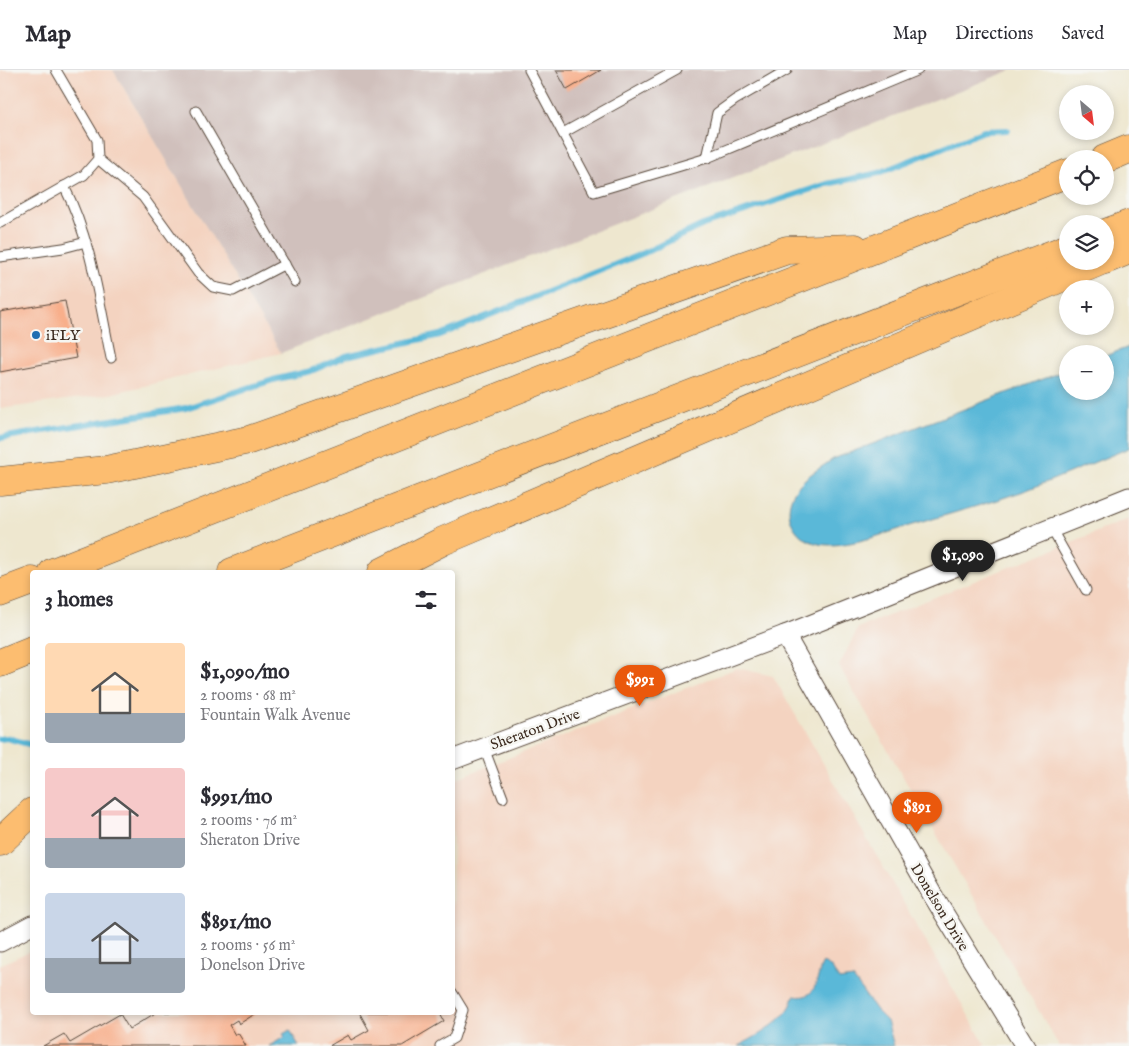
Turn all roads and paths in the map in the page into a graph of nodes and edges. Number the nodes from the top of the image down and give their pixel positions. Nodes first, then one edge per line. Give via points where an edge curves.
1 (56, 70) edge
2 (529, 70) edge
3 (677, 70) edge
4 (787, 70) edge
5 (918, 70) edge
6 (196, 111) dead end
7 (563, 133) junction
8 (1129, 149) edge
9 (1114, 155) edge
10 (707, 158) junction
11 (98, 159) junction
12 (1059, 176) edge
13 (64, 186) junction
14 (0, 223) edge
15 (1129, 224) edge
16 (1114, 230) edge
17 (86, 242) junction
18 (877, 247) junction
19 (1129, 250) edge
20 (1059, 251) edge
21 (1114, 256) edge
22 (0, 257) edge
23 (285, 264) junction
24 (1080, 270) edge
25 (295, 282) dead end
26 (111, 358) dead end
27 (0, 481) edge
28 (1129, 497) edge
29 (1051, 528) junction
30 (58, 570) edge
31 (237, 570) edge
32 (386, 570) edge
33 (30, 581) edge
34 (1086, 590) dead end
35 (0, 593) edge
36 (785, 635) junction
37 (30, 651) edge
38 (0, 663) edge
39 (484, 748) junction
40 (455, 759) edge
41 (503, 798) dead end
42 (30, 814) edge
43 (0, 842) edge
44 (30, 926) edge
45 (0, 942) edge
46 (455, 997) edge
47 (440, 1046) edge
48 (1025, 1046) edge

1 - 11 lane via 97,140
2 - 7 lane
3 - 7 lane
4 - 10 lane via 735,100 718,114
5 - 10 lane
6 - 23 lane
7 - 10 lane via 594,192
8 - 9 highway
11 - 13 lane via 84,175
11 - 23 lane via 143,197 198,273 213,288 233,291
12 - 18 highway
13 - 14 lane
13 - 17 lane
15 - 16 highway
17 - 22 lane
17 - 26 lane
18 - 27 highway via 787,250 249,440 106,470
18 - 30 highway
19 - 21 highway
20 - 31 highway
23 - 25 lane
24 - 32 highway via 443,541
28 - 29 street, Sheraton Drive
29 - 34 lane
29 - 36 street, Sheraton Drive
33 - 35 highway
36 - 39 street, Sheraton Drive
36 - 48 street, Donelson Drive via 932,894
37 - 38 highway
39 - 40 street, Sheraton Drive
39 - 41 lane
42 - 43 highway
44 - 45 street
46 - 47 lane via 463,1010 454,1038

